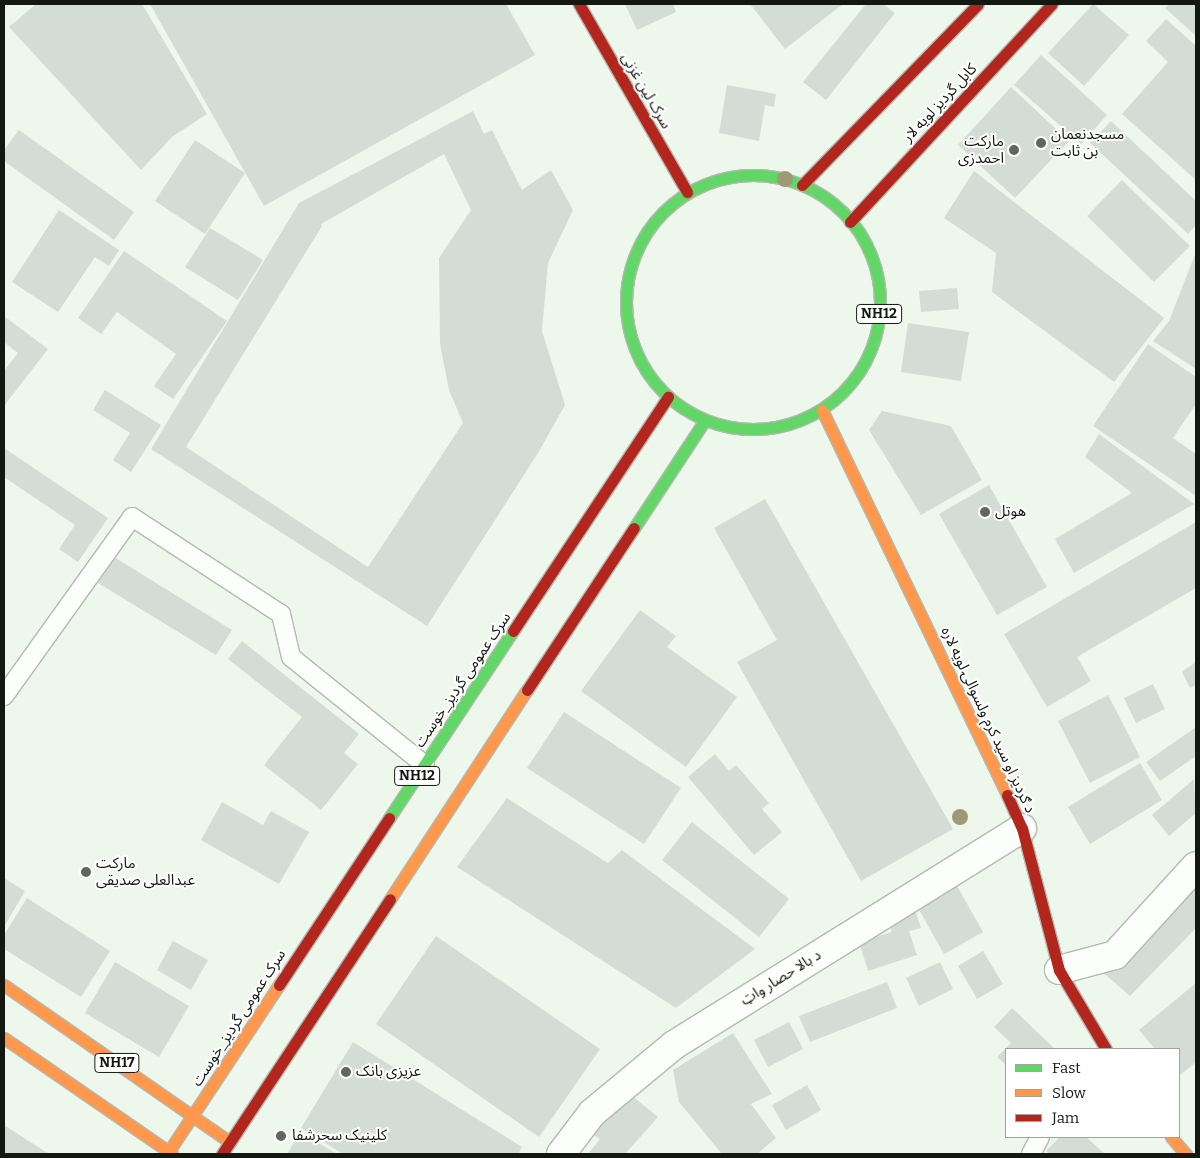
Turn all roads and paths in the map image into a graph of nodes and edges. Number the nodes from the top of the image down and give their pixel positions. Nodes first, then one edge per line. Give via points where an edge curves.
1 (579, 4) edge
2 (978, 4) edge
3 (1052, 4) edge
4 (802, 185) junction
5 (687, 192) junction
6 (850, 222) junction
7 (668, 397) junction
8 (822, 410) junction
9 (705, 420) junction
10 (4, 696) edge
11 (424, 765) junction
12 (1022, 828) junction
13 (1196, 866) edge
14 (1059, 970) junction
15 (4, 985) edge
16 (4, 1038) edge
17 (1105, 1048) edge
18 (192, 1116) junction
19 (1039, 1138) edge
20 (1172, 1138) edge
21 (230, 1142) junction
22 (169, 1153) edge
23 (222, 1154) edge
24 (561, 1154) edge
25 (1031, 1154) edge
26 (1186, 1154) edge

1 - 5 main road, سرک لین غزنی
2 - 4 main road
3 - 6 main road, کابل گردیز لویه لار
4 - 5 main road, NH12 via 763,175 734,177
4 - 6 main road, NH12 via 836,206
5 - 7 main road, NH12 via 656,218 635,251 625,290 628,329 642,366
6 - 8 main road, NH12 via 861,236 877,272 880,311 871,350 851,383
7 - 9 main road, NH12
7 - 11 main road, سرک عمومی گردیز_خوست / NH12
8 - 9 main road, NH12 via 785,426 745,429
8 - 12 main road, د ګردیز او سید کرم ولسوالۍ لویه لاره via 967,706
9 - 21 main road, NH12
10 - 11 lane via 132,517 280,614 291,657
11 - 18 main road, سرک عمومی گردیز_خوست / NH12
12 - 14 main road, د ګردیز او سید کرم ولسوالۍ لویه لاره
12 - 24 street, د بالا حصار واټ via 674,1045 592,1113
13 - 14 street via 1115,955
14 - 17 main road, د ګردیز او سید کرم ولسوالۍ لویه لاره
15 - 18 main road, NH17
16 - 22 main road, NH17
18 - 21 main road, NH17
18 - 22 main road, سرک عمومی گردیز_خوست / NH12
19 - 25 lane
20 - 26 main road
21 - 23 main road, NH12

